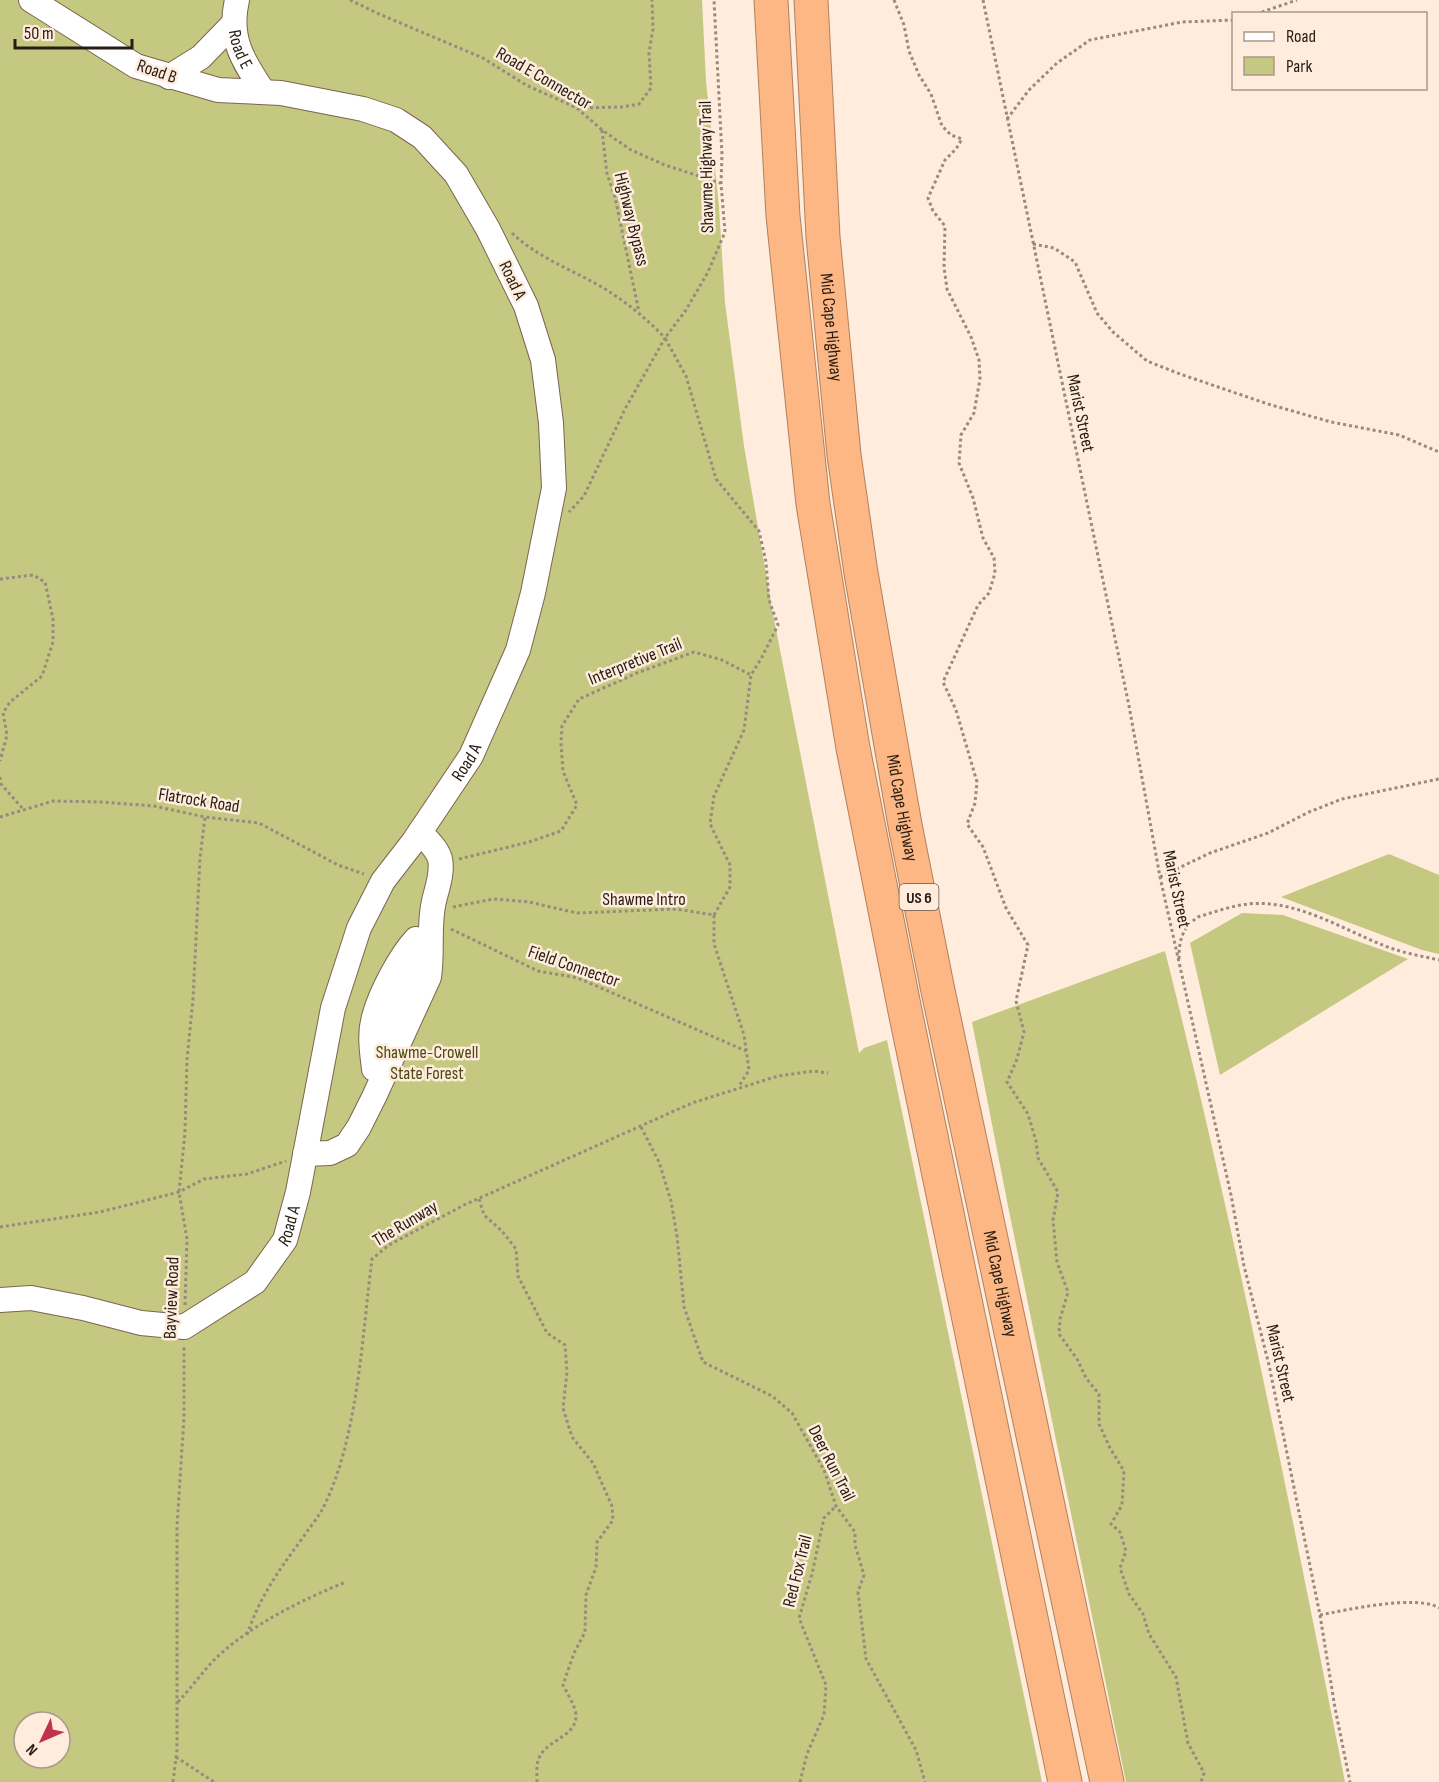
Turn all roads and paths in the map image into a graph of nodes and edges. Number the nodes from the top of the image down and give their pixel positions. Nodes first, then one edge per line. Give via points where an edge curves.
1 (31, 0) edge
2 (237, 0) edge
3 (350, 0) edge
4 (652, 0) edge
5 (714, 0) edge
6 (771, 0) edge
7 (811, 0) edge
8 (894, 0) edge
9 (983, 0) edge
10 (1297, 0) edge
11 (1262, 12) edge
12 (1232, 20) edge
13 (233, 24) junction
14 (169, 77) junction
15 (263, 91) junction
16 (577, 108) junction
17 (1007, 119) junction
18 (602, 130) junction
19 (721, 183) junction
20 (507, 227) dead end
21 (1033, 244) junction
22 (640, 314) junction
23 (665, 338) junction
24 (1439, 452) edge
25 (543, 540) junction
26 (0, 579) edge
27 (751, 675) junction
28 (0, 761) edge
29 (0, 777) edge
30 (1439, 779) edge
31 (23, 809) junction
32 (0, 817) edge
33 (205, 817) junction
34 (420, 832) junction
35 (440, 865) junction
36 (1160, 877) junction
37 (383, 881) junction
38 (714, 915) junction
39 (431, 918) junction
40 (1439, 960) edge
41 (1179, 963) junction
42 (746, 1051) junction
43 (828, 1073) dead end
44 (738, 1088) junction
45 (374, 1097) junction
46 (641, 1127) junction
47 (305, 1154) junction
48 (179, 1192) junction
49 (479, 1199) junction
50 (0, 1227) edge
51 (0, 1300) edge
52 (184, 1327) junction
53 (836, 1506) junction
54 (346, 1581) dead end
55 (1439, 1608) edge
56 (1320, 1615) junction
57 (247, 1635) junction
58 (176, 1704) junction
59 (176, 1757) junction
60 (174, 1782) edge
61 (214, 1782) edge
62 (537, 1782) edge
63 (800, 1782) edge
64 (924, 1782) edge
65 (1065, 1782) edge
66 (1107, 1782) edge
67 (1201, 1782) edge
68 (1350, 1782) edge

1 - 14 lane, Road B via 136,66
2 - 13 lane, Road E
3 - 16 path, Road E Connector via 483,58 526,85
4 - 16 path via 651,88 639,104
5 - 19 path, Shawme Highway Trail
6 - 65 highway, Mid Cape Highway / US 6 via 783,216 813,504 851,737
7 - 66 highway, Mid Cape Highway / US 6 via 823,237 844,455 861,573 937,986
8 - 67 path via 909,51 942,126 962,139 945,160 928,198 945,226 947,288 979,360 974,413 962,435 959,463 983,538 994,558 995,573 989,593 978,605 943,682 977,782 967,824 983,847 1006,908 1028,945 1016,1001 1024,1032 1007,1082 1028,1114 1038,1158 1058,1192 1053,1220 1057,1262 1068,1292 1059,1334 1099,1394 1099,1424 1124,1472 1122,1505 1111,1524 1120,1532 1126,1551 1120,1568 1149,1634 1176,1677 1188,1743 1204,1773
9 - 17 path, Marist Street
10 - 11 path
12 - 17 path via 1182,22 1090,40 1057,63
13 - 14 lane via 201,57
13 - 15 lane, Road E via 240,54
14 - 15 lane, Road B via 218,90
15 - 25 lane, Road A via 363,109 396,120 422,137 456,174 526,306 543,360 554,488
16 - 18 path, Road E Connector
17 - 21 path, Marist Street
18 - 19 path, Road E Connector via 631,150
18 - 22 path, Highway Bypass via 607,174
19 - 23 path, Shawme Highway Trail via 725,232 702,282
20 - 22 path via 534,250
21 - 24 path via 1054,248 1075,262 1097,313 1147,361 1268,404 1331,422 1399,435
21 - 36 path, Marist Street via 1129,706
22 - 23 path
23 - 25 path, Shawme Highway Trail via 625,409 584,496
23 - 27 path via 686,376 716,479 759,531 769,600 778,625
25 - 34 lane, Road A via 518,650 471,756
26 - 28 path via 33,575 45,582 53,619 53,642 42,676 10,702 3,713 7,735
27 - 35 path, Interpretive Trail via 722,660 694,652 579,699 562,726 563,771 577,805 561,831
27 - 38 path via 744,730 714,796 710,824 730,865 730,887
29 - 31 path via 1,784
30 - 36 path via 1342,799
31 - 32 path, Flatrock Road
31 - 33 path, Flatrock Road via 53,801 101,801 154,806
33 - 37 path, Flatrock Road via 260,824 338,865
33 - 48 path, Bayview Road
34 - 35 lane via 433,845
34 - 37 lane, Road A
35 - 39 lane
36 - 41 path, Marist Street
37 - 47 lane, Road A via 359,928 333,1008
38 - 39 path, Shawme Intro via 676,909 577,913 493,899
38 - 42 path via 714,944
39 - 42 path, Field Connector via 538,971 578,978
39 - 45 lane via 374,1069
39 - 45 lane via 429,977
40 - 41 path via 1405,953 1295,910 1249,904 1198,917 1188,924 1181,936
41 - 56 path, Marist Street
42 - 44 path via 749,1070
43 - 44 path, The Runway via 787,1075
44 - 46 path, The Runway via 692,1103
45 - 47 lane via 347,1145 330,1153
46 - 49 path, The Runway
46 - 53 path, Deer Run Trail via 659,1162 671,1201 684,1307 703,1362 772,1396 792,1413 824,1470
47 - 48 path via 247,1174 204,1179
47 - 52 lane, Road A via 285,1240 255,1282
48 - 50 path via 100,1212
48 - 52 path, Bayview Road via 187,1239
49 - 57 path, The Runway via 429,1222 372,1259 347,1439 332,1488 321,1511 268,1586
49 - 62 path via 484,1215 516,1249 518,1276 547,1333 566,1345 563,1408 572,1437 593,1463 612,1506 613,1520 597,1542 596,1567 586,1595 585,1632 563,1685 576,1714 574,1725 538,1758
51 - 52 lane via 31,1298 141,1323
52 - 58 path, Bayview Road
53 - 63 path, Red Fox Trail via 824,1518 799,1618 826,1684 824,1714
53 - 64 path, Deer Run Trail via 855,1532 864,1575 858,1592 866,1659 916,1750
54 - 57 path via 286,1609
55 - 56 path via 1433,1604 1397,1603
56 - 68 path, Marist Street
57 - 58 path via 216,1659
58 - 59 path, Bayview Road
59 - 60 path, Bayview Road
59 - 61 path

